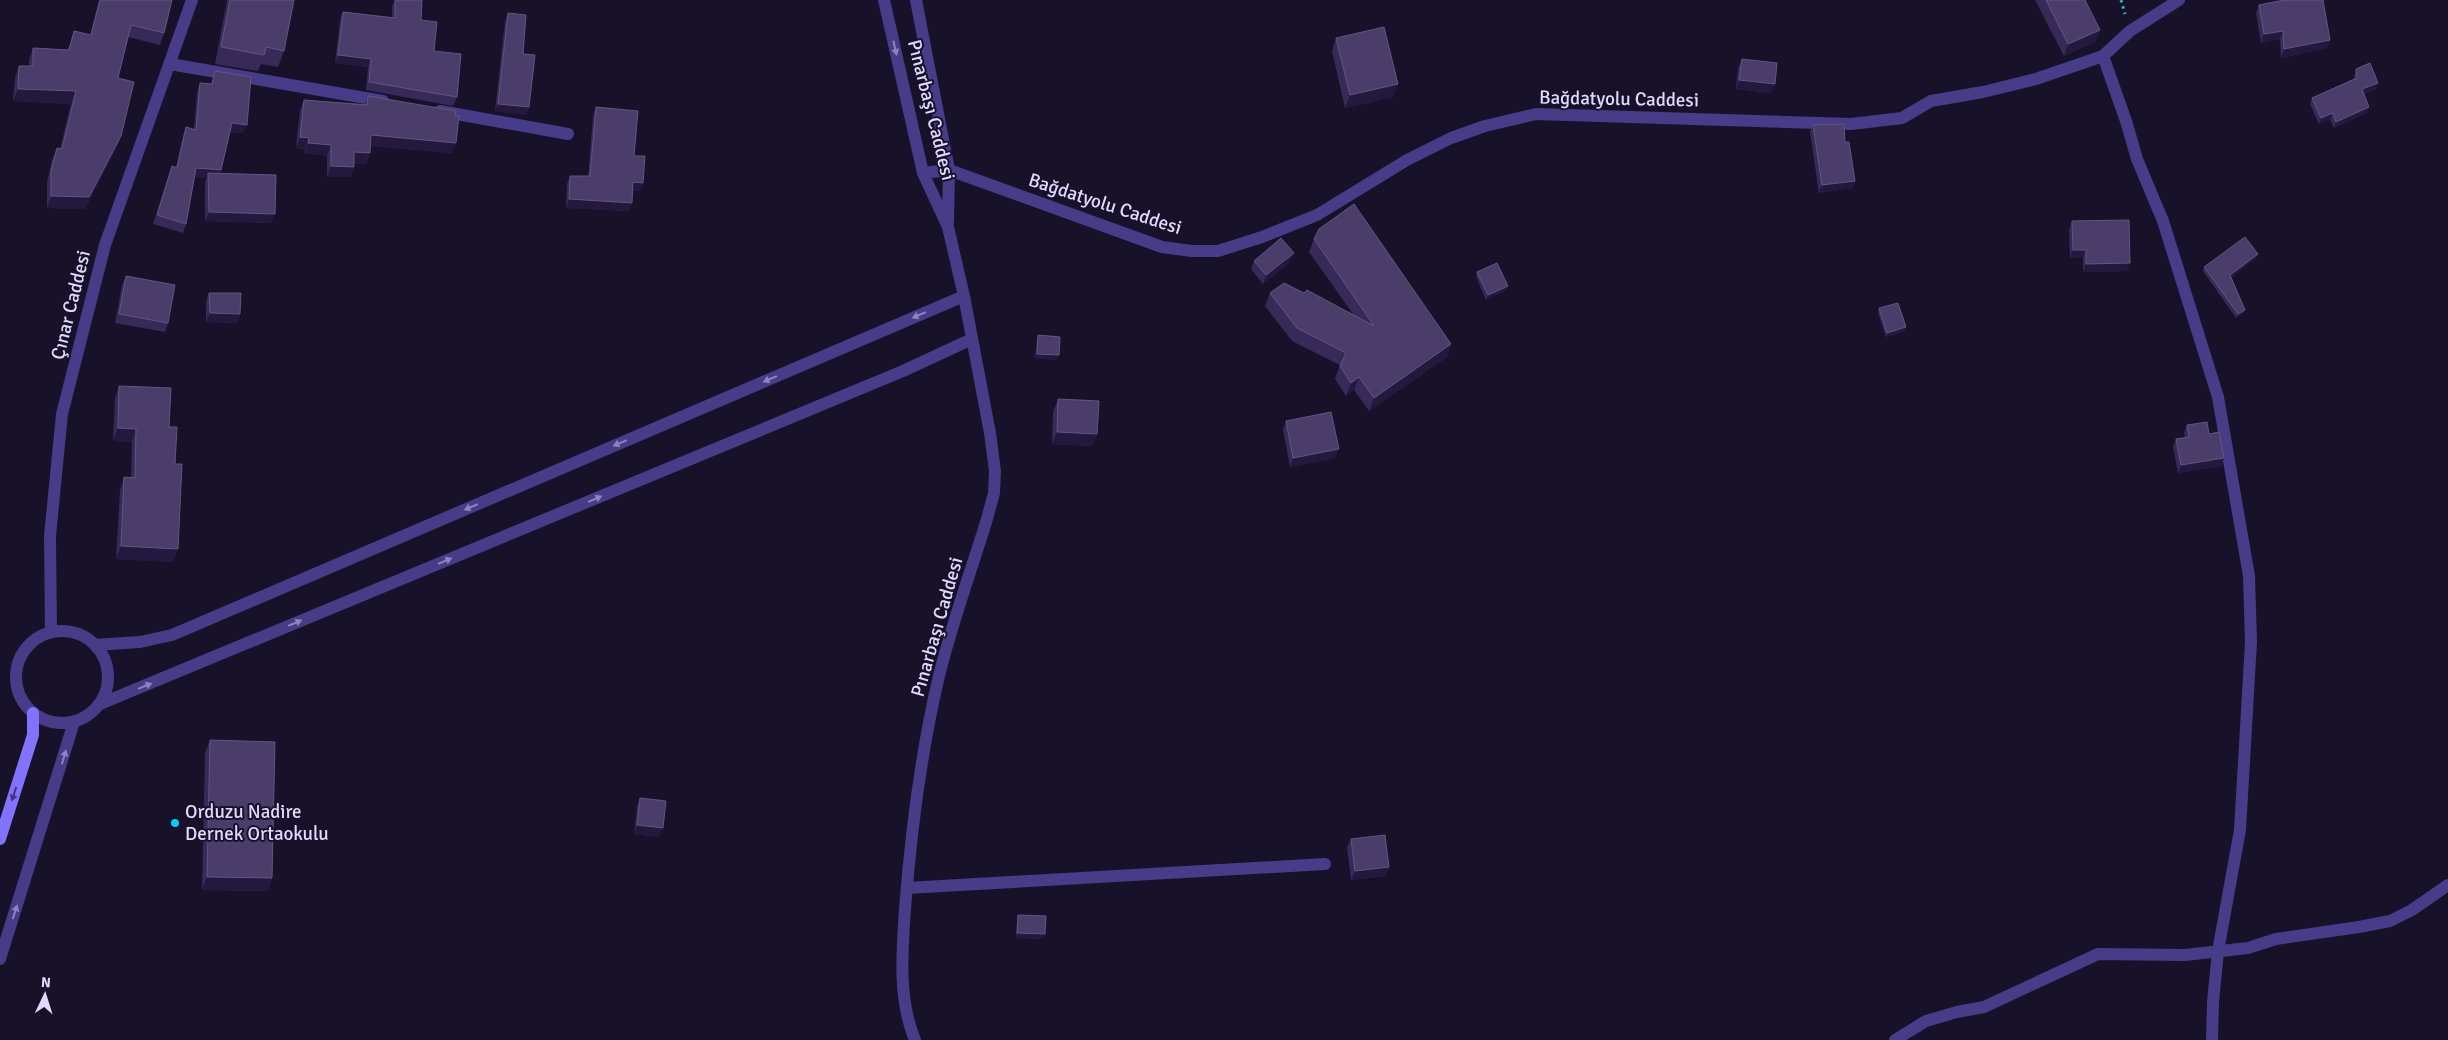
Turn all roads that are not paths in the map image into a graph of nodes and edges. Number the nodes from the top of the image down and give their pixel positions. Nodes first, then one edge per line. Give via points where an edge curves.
1 (192, 0) edge
2 (884, 0) edge
3 (916, 0) edge
4 (2179, 0) edge
5 (2103, 56) junction
6 (170, 64) junction
7 (393, 103) edge
8 (432, 110) edge
9 (568, 134) dead end
10 (949, 170) junction
11 (923, 173) junction
12 (948, 227) junction
13 (964, 296) junction
14 (972, 339) junction
15 (51, 632) junction
16 (95, 645) junction
17 (100, 704) junction
18 (33, 713) junction
19 (74, 722) junction
20 (0, 839) edge
21 (1325, 864) dead end
22 (2448, 885) edge
23 (907, 888) junction
24 (2218, 952) junction
25 (0, 959) edge
26 (915, 1040) edge
27 (1895, 1040) edge
28 (2212, 1040) edge

1 - 6 street, Çınar Caddesi
2 -> 11 street, Pınarbaşı Caddesi
3 - 10 street, Pınarbaşı Caddesi
4 - 5 street, Bağdatyolu Caddesi via 2130,31
5 - 10 street, Bağdatyolu Caddesi via 2036,79 1931,101 1902,118 1851,124 1536,114 1451,138 1407,160 1317,216 1218,251 1192,252 1162,247
5 - 24 street via 2137,159 2163,221 2218,398 2249,576 2251,642 2240,830
6 - 7 street
6 - 15 street, Çınar Caddesi via 105,246 62,414 50,536
8 - 9 street
10 - 11 street, Bağdatyolu Caddesi
10 - 12 street, Pınarbaşı Caddesi
11 - 12 street, Pınarbaşı Caddesi
12 - 13 street, Pınarbaşı Caddesi
13 - 14 street, Pınarbaşı Caddesi
13 -> 16 street via 172,635 140,642
17 -> 14 street via 893,375
14 - 23 street, Pınarbaşı Caddesi via 990,433 994,493 940,675 919,782
15 - 16 street via 67,631
15 - 18 street via 26,647 18,660 15,674 17,689
16 - 17 street via 104,658 108,674 107,690
17 - 19 street
18 - 19 street via 52,722
18 -> 20 main road via 33,735
25 -> 19 street
21 - 23 street
22 - 24 street via 2390,921 2276,939 2248,948
23 - 26 street, Pınarbaşı Caddesi via 903,996 906,1020
24 - 27 street via 2185,956 2098,954 1984,1007 1926,1021
24 - 28 street

